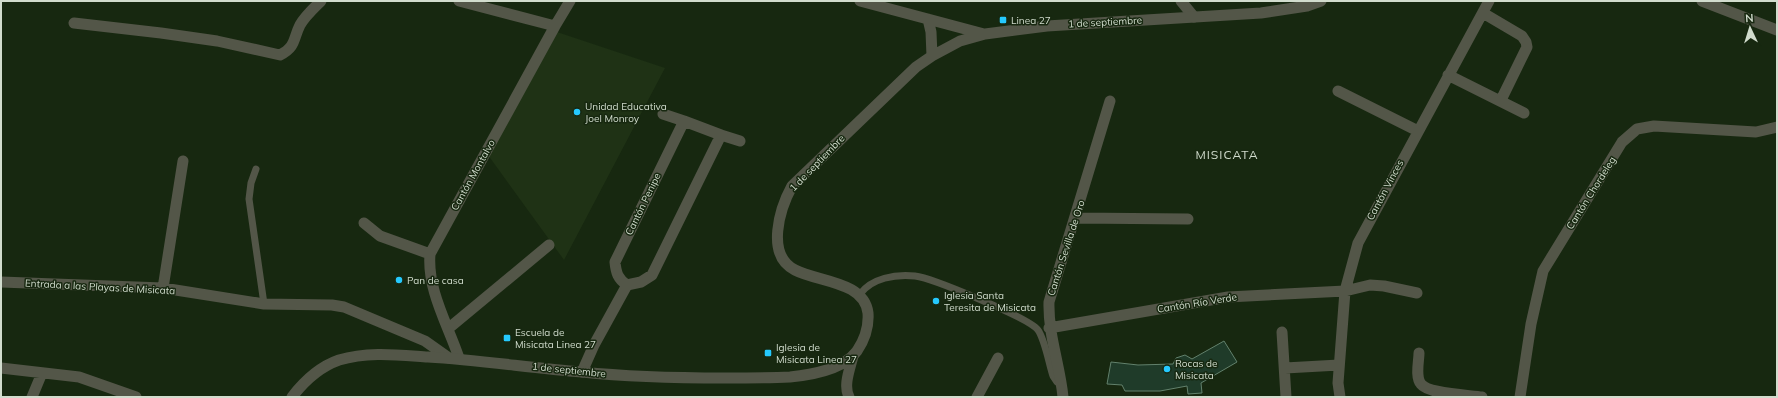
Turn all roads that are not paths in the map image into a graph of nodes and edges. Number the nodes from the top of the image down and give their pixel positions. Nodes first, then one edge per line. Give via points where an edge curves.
1 (321, 1) edge
2 (459, 1) edge
3 (570, 1) edge
4 (860, 1) edge
5 (1181, 1) edge
6 (1320, 1) edge
7 (1489, 1) edge
8 (1702, 1) edge
9 (1289, 5) edge
10 (1483, 13) junction
11 (1194, 17) junction
12 (928, 19) junction
13 (74, 23) dead end
14 (555, 26) junction
15 (1777, 30) edge
16 (985, 34) junction
17 (932, 56) junction
18 (1448, 75) junction
19 (1338, 91) dead end
20 (1501, 100) junction
21 (1110, 101) dead end
22 (1524, 113) dead end
23 (663, 114) dead end
24 (684, 122) junction
25 (1777, 127) edge
26 (1418, 131) junction
27 (721, 135) junction
28 (740, 141) dead end
29 (183, 161) dead end
30 (256, 169) dead end
31 (1076, 218) junction
32 (1188, 219) dead end
33 (364, 223) dead end
34 (549, 245) dead end
35 (430, 254) junction
36 (1, 282) edge
37 (627, 285) junction
38 (163, 288) junction
39 (1345, 291) junction
40 (1417, 293) dead end
41 (860, 294) junction
42 (264, 304) junction
43 (449, 328) junction
44 (1049, 328) junction
45 (1282, 332) dead end
46 (1419, 353) dead end
47 (853, 356) junction
48 (454, 358) junction
49 (998, 358) dead end
50 (1339, 365) junction
51 (1, 368) edge
52 (1285, 368) junction
53 (582, 372) junction
54 (42, 373) junction
55 (1062, 385) junction
56 (116, 393) edge
57 (32, 397) edge
58 (136, 397) edge
59 (292, 397) edge
60 (849, 397) edge
61 (977, 397) edge
62 (1062, 397) edge
63 (1286, 397) edge
64 (1340, 397) edge
65 (1482, 397) edge
66 (1520, 397) edge

1 - 13 street via 300,25 289,50 280,54 161,32
2 - 14 street
3 - 14 street, Cantón Montalvo
4 - 12 street
5 - 11 street
6 - 9 street, 1 de septiembre
7 - 10 street, Cantón Vinces
8 - 15 street
9 - 11 street, 1 de septiembre via 1261,13
10 - 18 street, Cantón Vinces
10 - 20 street via 1522,36 1528,47
11 - 16 street, 1 de septiembre via 1047,26
12 - 16 street
12 - 17 street
14 - 35 street, Cantón Montalvo
16 - 17 street, 1 de septiembre via 960,41
17 - 41 street, 1 de septiembre via 916,67 792,186 779,214 779,247 783,260 794,270
18 - 20 street
18 - 26 street, Cantón Vinces
19 - 26 street
20 - 22 street
21 - 31 street, Cantón Sevilla de Oro
23 - 24 street
24 - 27 street
24 - 37 street, Cantón Penipe via 615,262 620,280
25 - 66 street, Cantón Chordeleg via 1756,132 1654,126 1637,129 1622,142 1543,271 1531,324
26 - 39 street, Cantón Vinces via 1358,243
27 - 28 street
27 - 37 street via 652,275 641,282
29 - 38 street
30 - 42 lane via 249,199
31 - 32 street
31 - 44 street, Cantón Sevilla de Oro via 1049,302
33 - 35 street via 380,236
34 - 43 street
35 - 43 street, Cantón Montalvo via 429,269 433,288
36 - 38 street, Entrada a las Playas de Misicata
37 - 53 street
38 - 42 street, Entrada a las Playas de Misicata
39 - 40 street, Cantón Río Verde via 1370,285
39 - 44 street, Cantón Río Verde via 1228,297
39 - 50 street, Cantón Vinces
41 - 47 street via 867,306 869,320 865,336
41 - 55 lane via 876,280 916,276 987,302 1038,330 1053,376
42 - 48 street, Entrada a las Playas de Misicata via 332,305 344,308 425,340
43 - 48 street, Cantón Montalvo
44 - 55 street, Cantón Sevilla de Oro
45 - 52 street
46 - 65 street via 1418,378 1425,388
47 - 53 street, 1 de septiembre via 822,371 791,377 665,378
47 - 60 street via 846,391
48 - 53 street, 1 de septiembre
48 - 59 street, 1 de septiembre via 378,354 352,357 321,369 304,381
49 - 61 street
50 - 52 street
50 - 64 street, Cantón Vinces
51 - 54 street
52 - 63 street
54 - 56 street via 79,378
54 - 57 street
55 - 62 street, Cantón Sevilla de Oro
56 - 58 street

